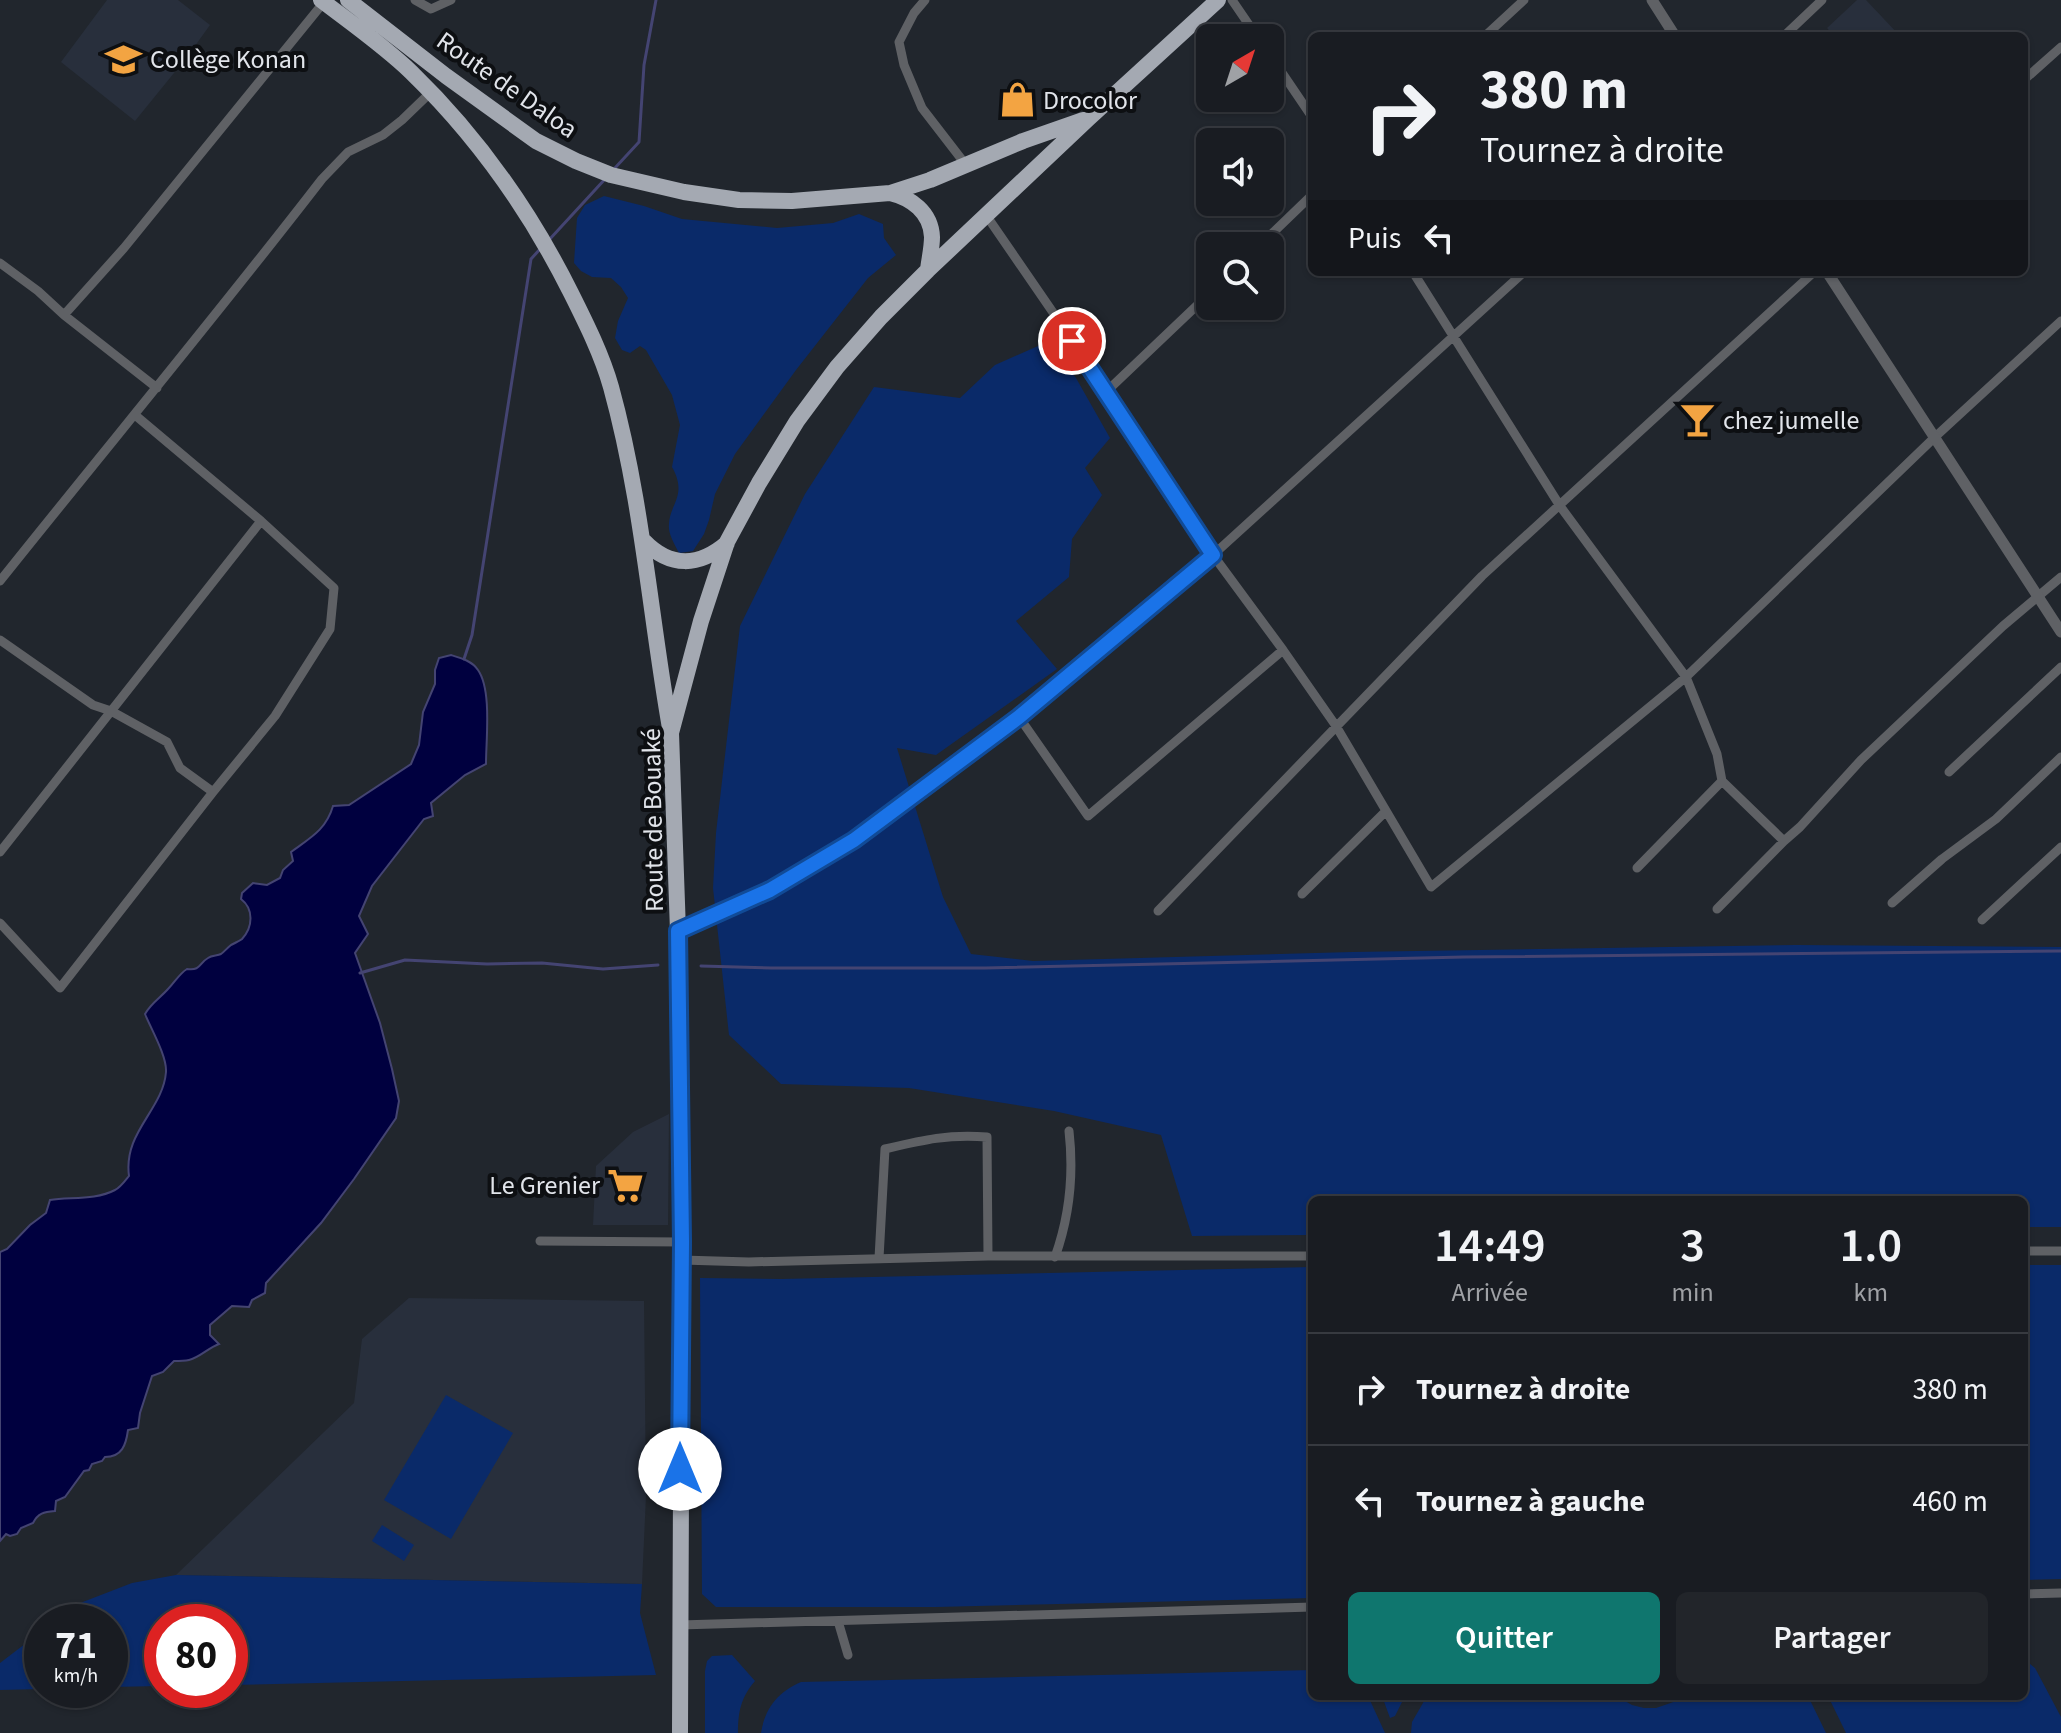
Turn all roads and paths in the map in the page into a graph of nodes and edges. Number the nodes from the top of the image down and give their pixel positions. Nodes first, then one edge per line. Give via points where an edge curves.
1 (349, 0) edge
2 (415, 0) edge
3 (451, 0) edge
4 (925, 0) edge
5 (1218, 0) edge
6 (1232, 0) edge
7 (1524, 0) edge
8 (1652, 0) edge
9 (1822, 0) edge
10 (322, 1) edge
11 (1248, 24) edge
12 (1489, 32) edge
13 (1672, 32) edge
14 (1788, 32) edge
15 (2061, 47) edge
16 (446, 76) junction
17 (1284, 76) edge
18 (2028, 76) edge
19 (431, 92) junction
20 (1308, 111) edge
21 (1088, 119) junction
22 (966, 165) junction
23 (890, 193) junction
24 (1308, 199) edge
25 (986, 215) junction
26 (1274, 232) edge
27 (0, 263) edge
28 (928, 270) junction
29 (1416, 276) edge
30 (1520, 276) edge
31 (1810, 276) edge
32 (1830, 276) edge
33 (1196, 306) edge
34 (64, 315) junction
35 (2061, 321) edge
36 (1454, 335) junction
37 (157, 388) junction
38 (1107, 391) junction
39 (135, 415) junction
40 (1935, 437) junction
41 (1560, 506) junction
42 (261, 521) junction
43 (644, 541) junction
44 (727, 542) junction
45 (1213, 555) junction
46 (2061, 577) edge
47 (0, 581) edge
48 (2038, 595) junction
49 (2061, 632) edge
50 (0, 640) edge
51 (1283, 650) junction
52 (2061, 667) edge
53 (1686, 677) junction
54 (111, 711) junction
55 (1019, 717) junction
56 (1336, 726) junction
57 (671, 733) junction
58 (2061, 757) edge
59 (1949, 772) dead end
60 (1722, 781) junction
61 (213, 792) junction
62 (1385, 812) junction
63 (1784, 841) junction
64 (2061, 847) edge
65 (0, 852) edge
66 (1637, 868) dead end
67 (1302, 894) dead end
68 (1892, 903) dead end
69 (1717, 909) dead end
70 (1158, 911) dead end
71 (1982, 920) dead end
72 (0, 923) edge
73 (678, 931) junction
74 (1069, 1131) dead end
75 (540, 1241) dead end
76 (682, 1242) junction
77 (2028, 1251) edge
78 (2061, 1251) edge
79 (988, 1256) junction
80 (1308, 1256) edge
81 (1055, 1257) junction
82 (879, 1258) junction
83 (682, 1260) junction
84 (2061, 1593) edge
85 (2028, 1594) edge
86 (1308, 1607) edge
87 (838, 1621) junction
88 (680, 1625) junction
89 (848, 1655) dead end
90 (680, 1733) edge

1 - 16 highway, Route de Daloa
2 - 3 street via 431,9
4 - 22 street via 899,42 904,65 922,108
5 - 21 highway, Route de Bouaké
6 - 11 street
7 - 12 street
8 - 13 street
9 - 14 street
10 - 19 highway, Route de Daloa
10 - 34 street
15 - 18 street
16 - 19 highway
16 - 23 highway, Route de Daloa via 536,141 611,175 739,200
17 - 20 street
19 - 37 street via 383,135 348,152 322,179
19 - 43 highway, Route de Daloa via 522,206 586,323 610,384
21 - 22 highway, Route de Daloa
21 - 25 highway, Route de Bouaké
22 - 23 highway, Route de Daloa
23 - 28 highway via 911,200 927,218 932,237
24 - 26 street
25 - 28 highway, Route de Bouaké
25 - 38 street
27 - 34 street
28 - 44 highway, Route de Bouaké via 837,367 797,421
29 - 36 street
30 - 36 street
31 - 41 street
32 - 40 street
33 - 38 street
34 - 37 street
35 - 40 street
36 - 41 street
36 - 45 street
37 - 39 street
38 - 45 street
39 - 42 street
39 - 47 street
40 - 48 street
40 - 53 street
41 - 53 street
41 - 56 street via 1482,576
42 - 54 street
42 - 61 street via 334,588 330,629 275,716
43 - 44 highway via 666,558 691,561 714,554
43 - 57 highway, Route de Daloa
44 - 57 highway, Route de Bouaké
45 - 51 street
45 - 55 street
46 - 48 street
48 - 49 street
48 - 63 street via 1861,760
50 - 54 street via 93,705
51 - 55 street via 1088,816
51 - 56 street
52 - 59 street
53 - 60 street via 1717,754
53 - 62 street via 1431,887
54 - 61 street via 167,742 180,768
54 - 65 street
55 - 73 street via 854,840 770,890
56 - 62 street
56 - 70 street
57 - 73 highway, Route de Bouaké
58 - 68 street via 1996,819
60 - 63 street
60 - 66 street
61 - 72 street via 60,988
62 - 67 street
63 - 69 street
64 - 71 street
73 - 76 highway, Route de Bouaké
74 - 81 street via 1070,1197
75 - 76 street
76 - 83 highway, Route de Bouaké
77 - 78 street
79 - 81 street
79 - 82 street
79 - 82 street via 987,1137 959,1135 885,1149
80 - 81 street
82 - 83 street
83 - 88 highway, Route de Bouaké
84 - 85 street
86 - 87 street
87 - 88 street
87 - 89 street
88 - 90 highway, Route de Bouaké

